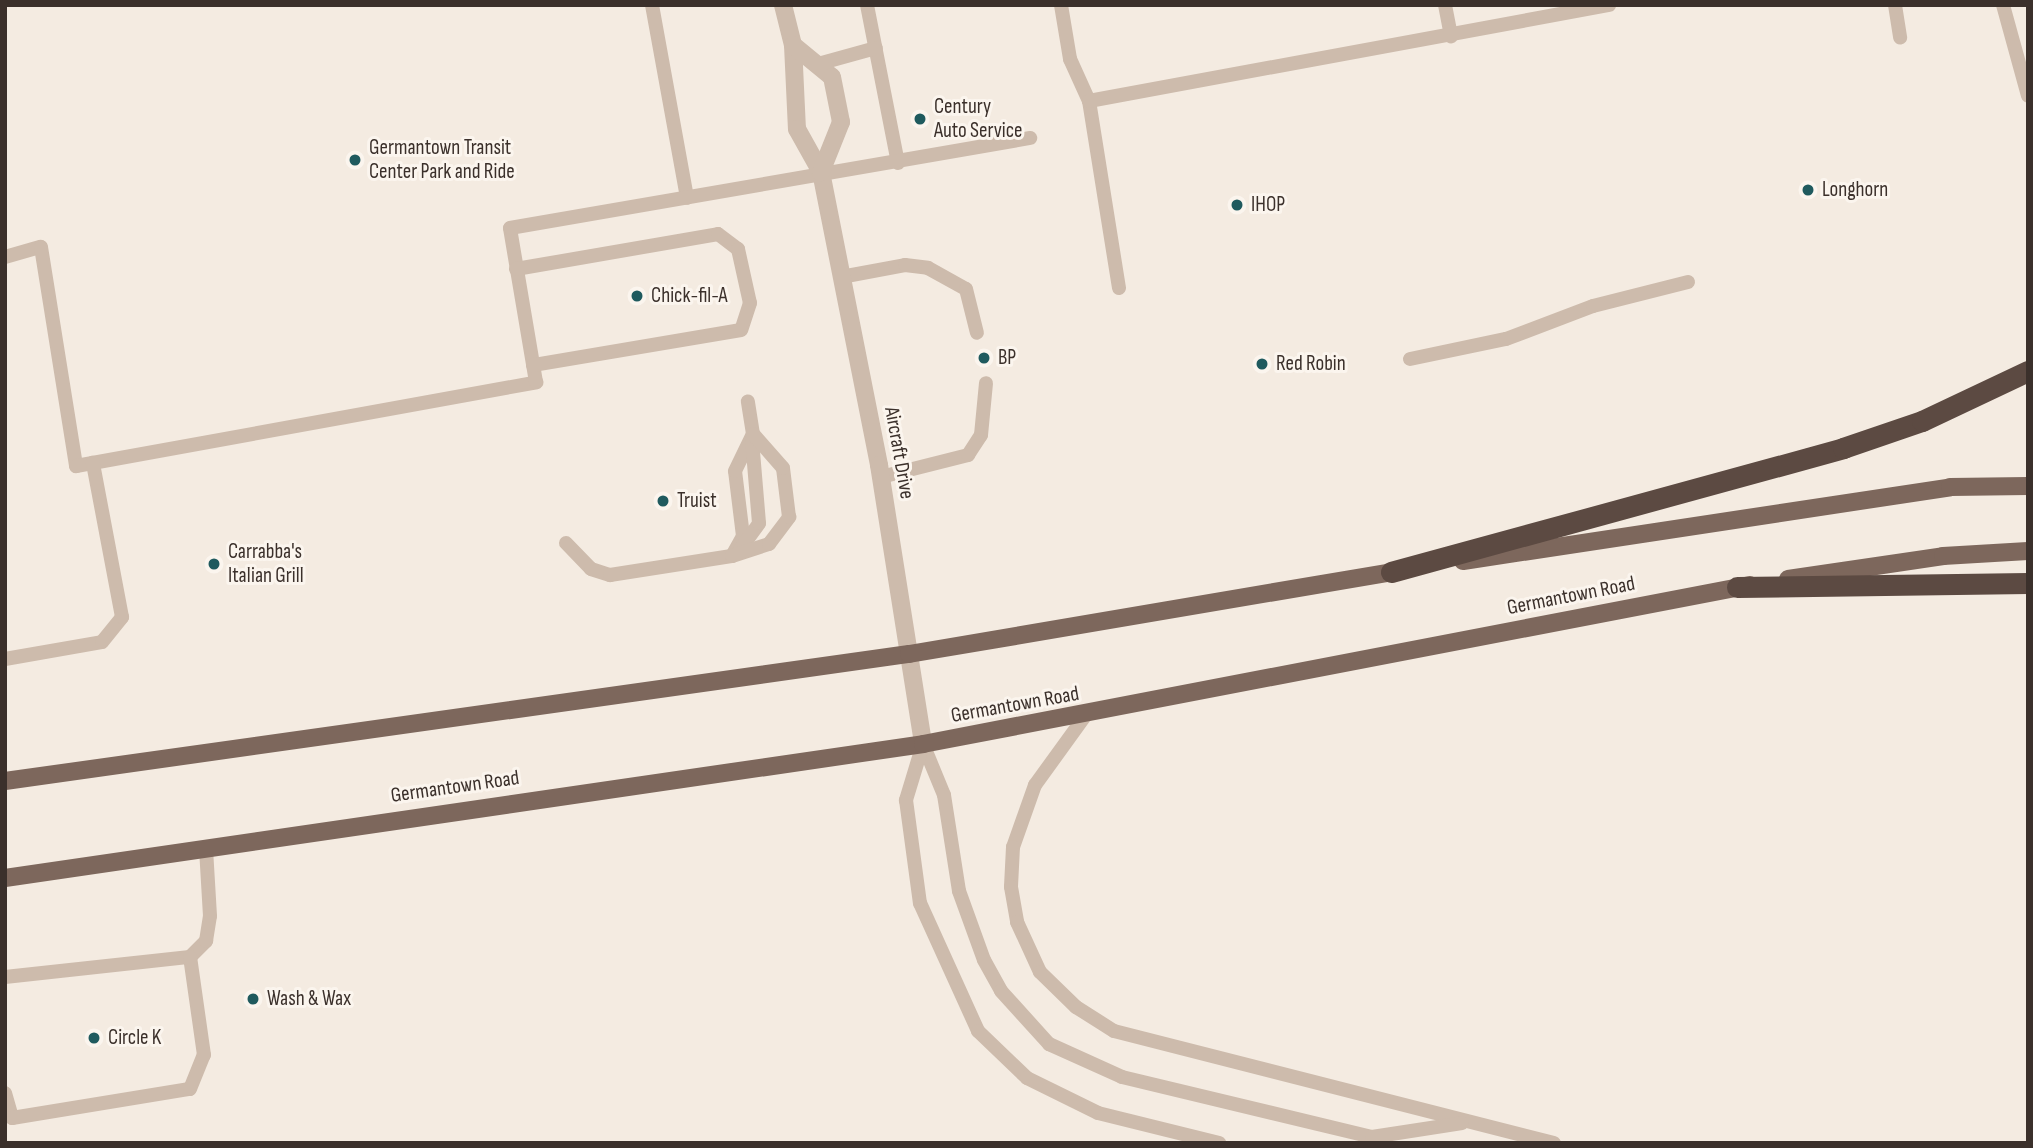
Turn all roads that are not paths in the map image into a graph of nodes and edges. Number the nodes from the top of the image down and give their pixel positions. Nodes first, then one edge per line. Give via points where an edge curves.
1 (652, 5) edge
2 (783, 5) edge
3 (867, 5) edge
4 (1060, 5) edge
5 (1446, 5) edge
6 (1609, 5) edge
7 (1895, 5) edge
8 (2003, 5) edge
9 (1451, 36) junction
10 (1900, 38) dead end
11 (793, 45) junction
12 (876, 48) junction
13 (818, 64) junction
14 (2026, 97) edge
15 (1089, 101) junction
16 (1030, 138) dead end
17 (898, 163) junction
18 (821, 173) junction
19 (687, 198) junction
20 (5, 257) edge
21 (516, 269) junction
22 (841, 277) junction
23 (1688, 282) dead end
24 (1119, 288) dead end
25 (977, 333) dead end
26 (1410, 359) dead end
27 (533, 365) junction
28 (2028, 371) edge
29 (986, 383) dead end
30 (748, 401) dead end
31 (753, 434) junction
32 (93, 463) junction
33 (881, 477) junction
34 (2028, 486) edge
35 (566, 543) dead end
36 (2028, 551) edge
37 (732, 556) junction
38 (1391, 572) junction
39 (2028, 583) edge
40 (1737, 587) junction
41 (909, 654) junction
42 (5, 659) edge
43 (1085, 716) junction
44 (923, 744) junction
45 (5, 781) edge
46 (206, 848) junction
47 (5, 878) edge
48 (190, 957) junction
49 (5, 977) edge
50 (5, 1093) edge
51 (1470, 1121) junction
52 (1219, 1143) edge
53 (1554, 1143) edge

1 - 19 lane
2 - 11 street, Aircraft Drive
3 - 12 lane
4 - 15 lane via 1070,59
5 - 9 lane
6 - 9 lane
7 - 10 lane
8 - 14 lane
9 - 15 lane
11 - 13 street
11 - 18 street, Aircraft Drive via 797,129
12 - 13 lane
12 - 17 lane
13 - 18 street via 832,77 841,122
15 - 24 lane
16 - 17 lane
17 - 18 lane
18 - 19 lane
18 - 22 street, Aircraft Drive
19 - 21 lane via 510,228
20 - 32 lane via 41,247 76,466
21 - 27 lane
21 - 27 lane via 718,234 738,249 750,303 741,330
22 - 25 lane via 905,265 928,268 966,289
22 - 33 street, Aircraft Drive
23 - 26 lane via 1593,306 1506,339
27 - 32 lane via 536,382
28 - 38 highway via 1922,421 1843,448
29 - 33 lane via 981,435 968,456
30 - 31 lane
31 - 37 lane via 735,471 743,536
31 - 37 lane via 783,468 789,517 769,544
32 - 42 lane via 122,617 102,642
33 - 41 street, Aircraft Drive
34 - 38 main road via 1923,491
35 - 37 lane via 591,569 610,575
36 - 40 main road, Germantown Road via 1942,556
38 - 41 main road
39 - 40 highway
40 - 43 main road, Germantown Road
41 - 44 street, Aircraft Drive
41 - 45 main road
43 - 44 main road, Germantown Road
43 - 51 lane via 1035,785 1013,847 1017,922 1040,972 1114,1031
44 - 46 main road, Germantown Road
44 - 51 lane via 944,795 959,891 984,960 1001,990 1049,1044 1122,1077 1372,1137
44 - 52 lane via 905,800 920,903 978,1031 1027,1078 1098,1113
46 - 47 main road, Germantown Road
46 - 48 lane via 211,916 206,941
48 - 49 lane
48 - 50 lane via 204,1055 190,1089 12,1118
51 - 53 lane

